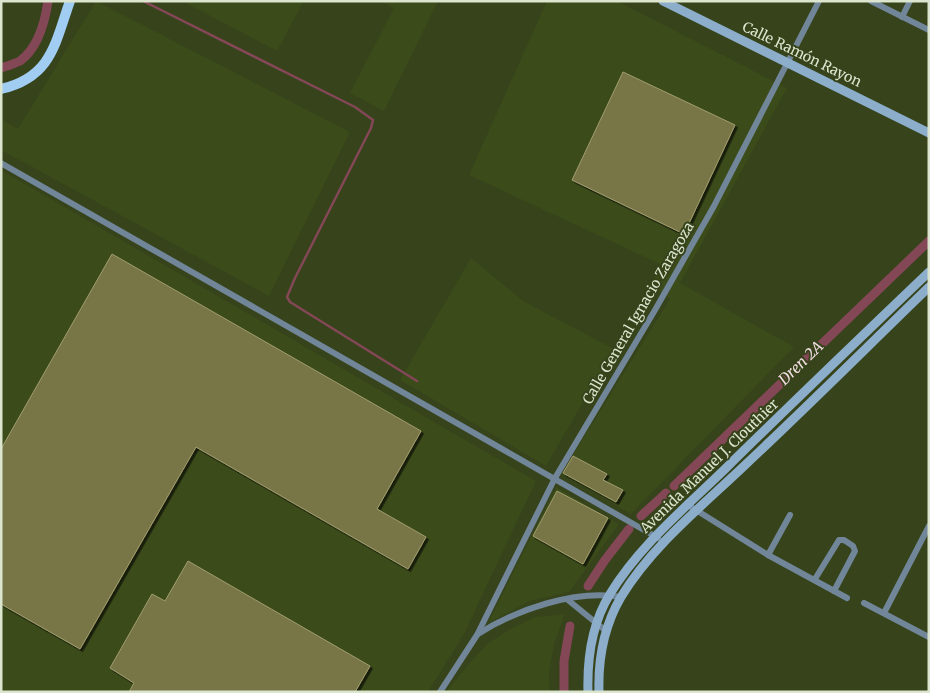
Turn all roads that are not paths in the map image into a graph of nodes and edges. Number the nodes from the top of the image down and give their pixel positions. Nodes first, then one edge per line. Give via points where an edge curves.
1 (70, 1) edge
2 (663, 1) edge
3 (819, 1) edge
4 (871, 1) edge
5 (910, 1) edge
6 (902, 17) junction
7 (929, 30) edge
8 (788, 62) junction
9 (1, 89) edge
10 (929, 133) edge
11 (1, 163) edge
12 (929, 272) edge
13 (929, 287) edge
14 (556, 478) junction
15 (688, 505) junction
16 (697, 512) junction
17 (790, 515) dead end
18 (929, 526) edge
19 (656, 536) junction
20 (665, 542) junction
21 (768, 555) junction
22 (815, 580) junction
23 (834, 590) junction
24 (609, 595) junction
25 (621, 597) junction
26 (848, 598) dead end
27 (568, 600) junction
28 (864, 603) dead end
29 (884, 613) junction
30 (596, 624) junction
31 (606, 631) junction
32 (477, 635) junction
33 (929, 637) edge
34 (440, 692) edge
35 (588, 692) edge
36 (599, 692) edge

1 - 9 main road via 49,58 26,80
2 - 8 main road, Calle Ramón Rayon
3 - 8 street, Calle General Ignacio Zaragoza
4 - 6 street
5 - 6 street
6 - 7 street
8 - 10 main road, Calle Ramón Rayon
8 - 14 street, Calle General Ignacio Zaragoza via 683,262
11 - 14 street
12 - 15 main road, Avenida Manuel J. Clouthier
13 - 16 main road, Avenida Manuel J. Clouthier
14 - 19 street
14 - 32 street, Calle General Ignacio Zaragoza
15 - 16 street
15 - 19 main road, Avenida Manuel J. Clouthier
16 - 20 main road, Avenida Manuel J. Clouthier
16 - 21 street
17 - 21 street
18 - 29 street
19 - 20 street
19 - 24 main road, Avenida Manuel J. Clouthier
20 - 25 main road, Avenida Manuel J. Clouthier
21 - 22 street
22 - 23 street
22 - 23 street via 839,540 844,540 855,551
23 - 26 street
24 - 25 street
24 - 27 street
24 - 30 main road, Avenida Manuel J. Clouthier
25 - 31 main road, Avenida Manuel J. Clouthier
27 - 30 street
27 - 32 street via 536,607
28 - 29 street
29 - 33 street
30 - 31 street
30 - 35 main road, Avenida Manuel J. Clouthier via 590,644
31 - 36 main road, Avenida Manuel J. Clouthier
32 - 34 street, Calle General Ignacio Zaragoza

